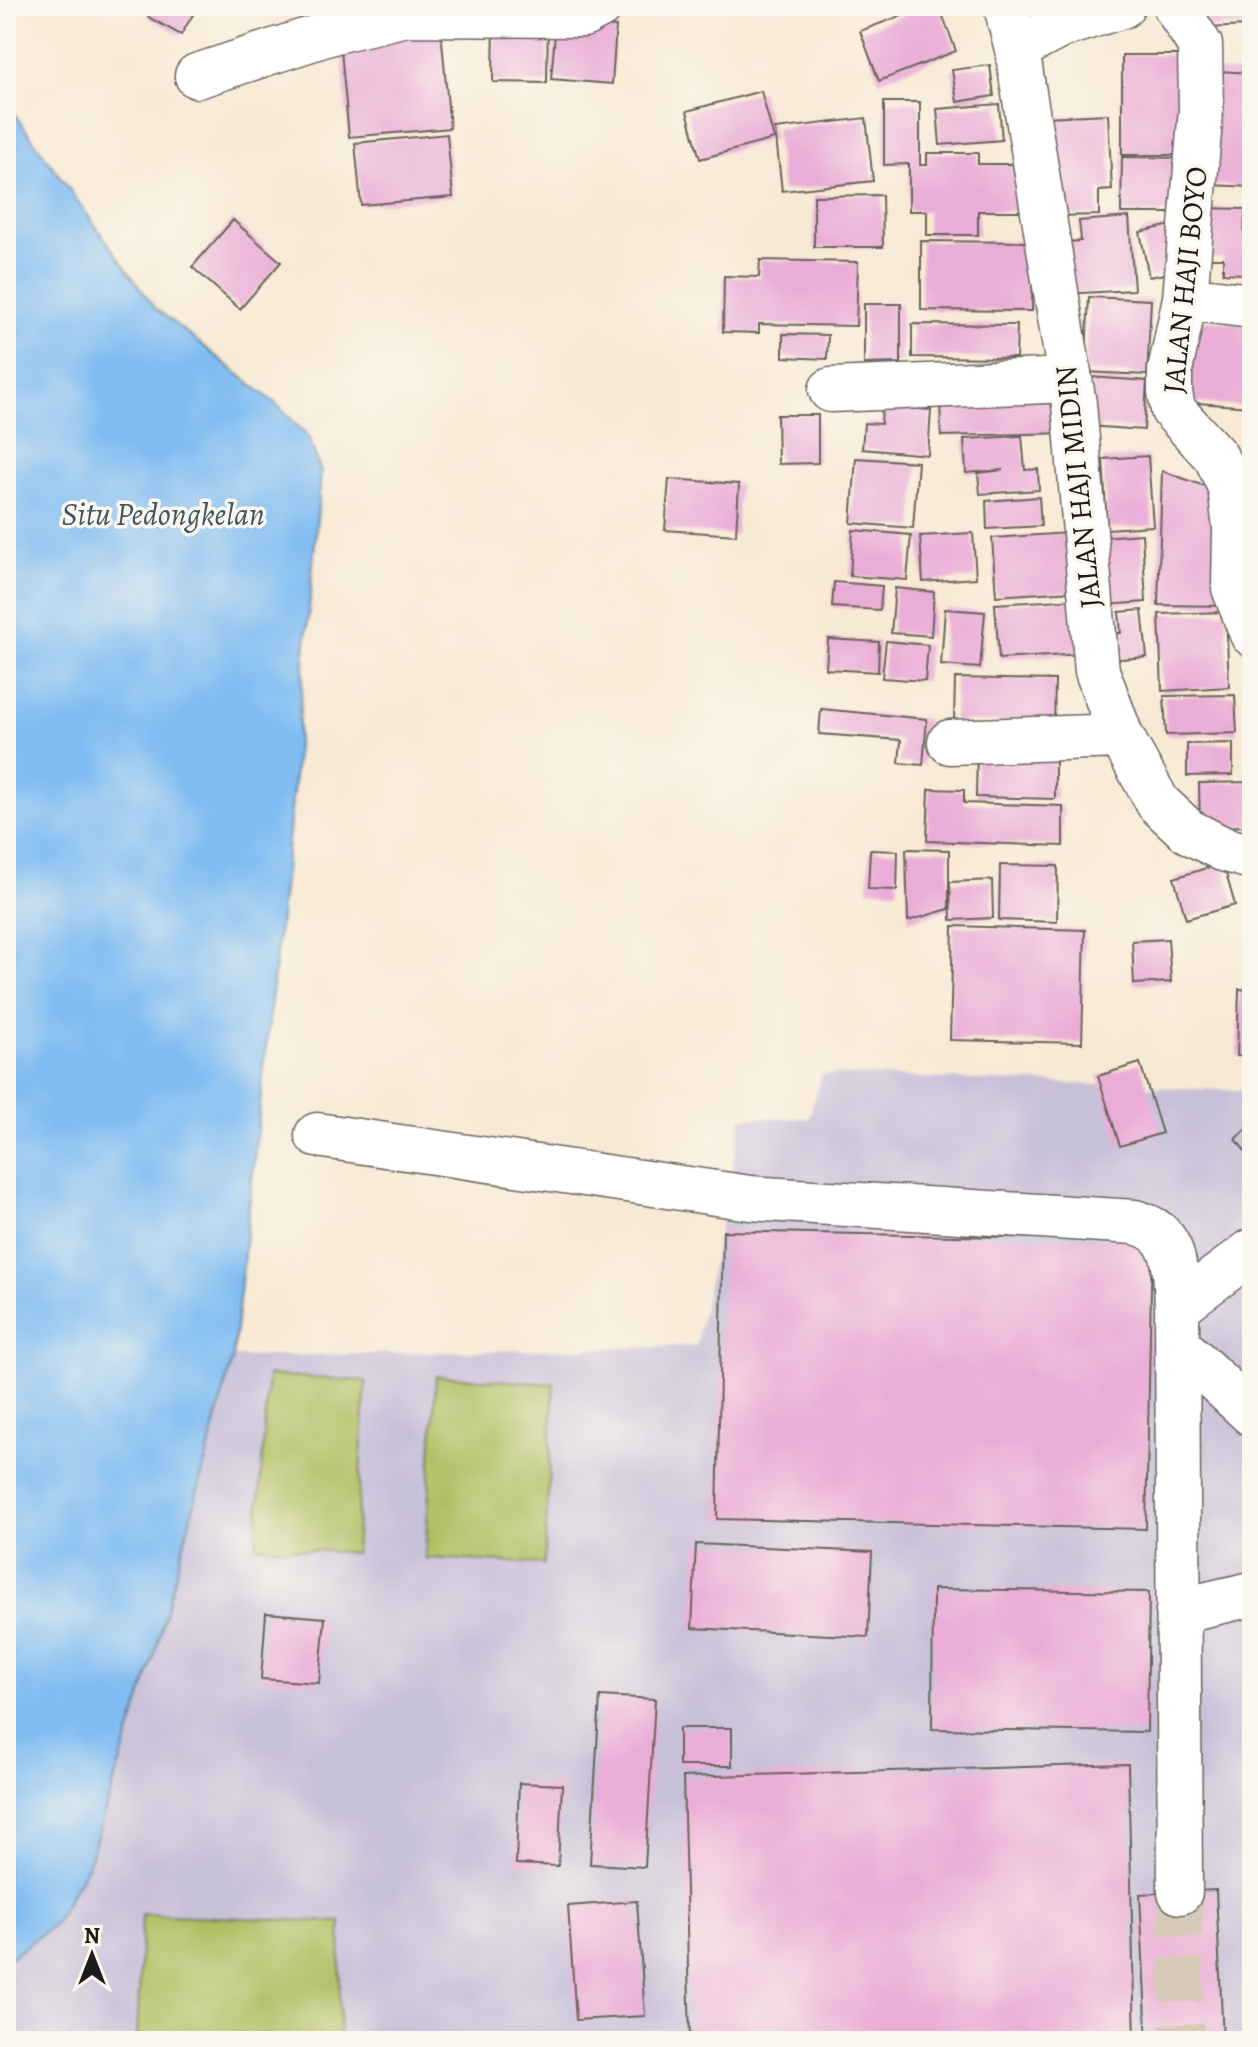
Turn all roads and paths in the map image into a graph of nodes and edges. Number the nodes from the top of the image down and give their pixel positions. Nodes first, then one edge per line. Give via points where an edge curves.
1 (600, 6) edge
2 (1006, 6) edge
3 (1175, 6) edge
4 (1114, 8) edge
5 (464, 9) edge
6 (358, 14) edge
7 (1017, 49) junction
8 (197, 76) dead end
9 (1185, 298) junction
10 (1252, 306) edge
11 (1070, 380) junction
12 (831, 390) dead end
13 (1252, 634) edge
14 (1121, 736) junction
15 (950, 742) dead end
16 (1252, 857) edge
17 (317, 1135) dead end
18 (1252, 1251) edge
19 (1178, 1326) junction
20 (1252, 1414) edge
21 (1252, 1594) edge
22 (1178, 1611) junction
23 (1180, 1892) tunnel mouth

1 - 5 street via 583,15
2 - 7 street, JALAN HAJI MIDIN
3 - 9 street, JALAN HAJI BOYO via 1200,45 1201,109
4 - 7 street via 1060,26
5 - 6 street
6 - 8 street
7 - 11 street, JALAN HAJI MIDIN
9 - 10 street
9 - 13 street, JALAN HAJI BOYO via 1170,371 1173,410 1216,457 1230,487 1234,588
11 - 12 street
11 - 14 street, JALAN HAJI MIDIN via 1093,651
14 - 15 street
14 - 16 street, JALAN HAJI MIDIN via 1158,803 1188,831
17 - 19 street via 750,1198 1135,1222 1157,1232 1174,1252
18 - 19 street
19 - 20 street
19 - 22 street
21 - 22 street
22 - 23 street

